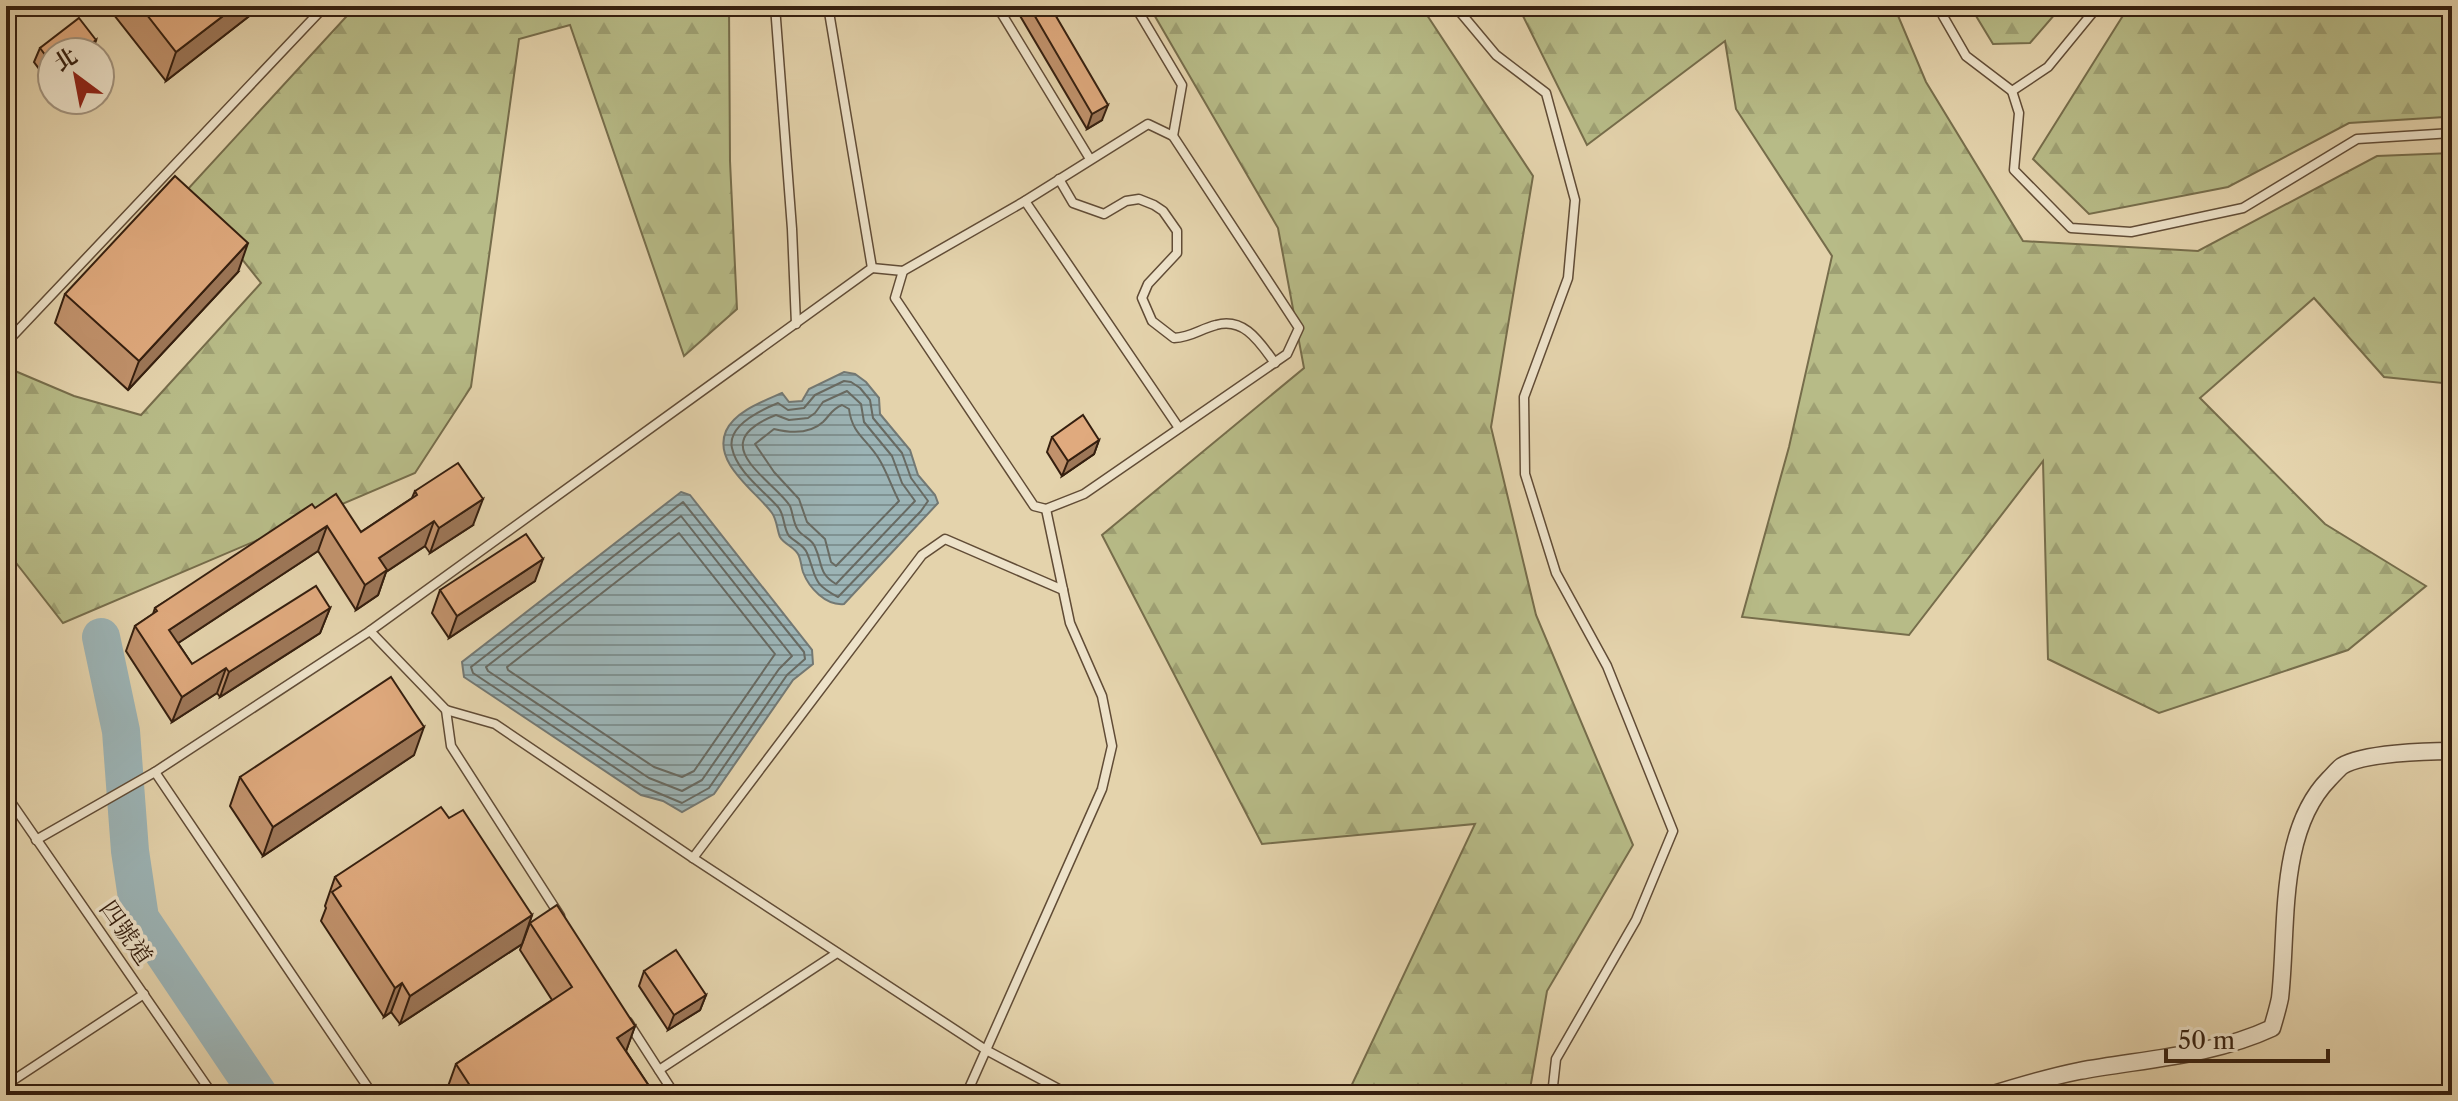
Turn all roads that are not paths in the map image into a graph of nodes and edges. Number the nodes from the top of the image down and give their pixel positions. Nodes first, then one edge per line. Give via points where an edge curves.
1 (325, 6) edge
2 (775, 6) edge
3 (828, 6) edge
4 (997, 6) edge
5 (1135, 6) edge
6 (1455, 6) edge
7 (1942, 6) edge
8 (2098, 6) edge
9 (2012, 91) junction
10 (2452, 133) edge
11 (1173, 136) junction
12 (1090, 159) junction
13 (1059, 179) junction
14 (1025, 201) junction
15 (872, 268) junction
16 (903, 271) junction
17 (796, 324) junction
18 (6, 343) edge
19 (1275, 363) junction
20 (1179, 428) junction
21 (1046, 509) junction
22 (1063, 590) junction
23 (370, 631) junction
24 (446, 710) junction
25 (2452, 751) edge
26 (155, 772) junction
27 (6, 795) edge
28 (36, 840) junction
29 (693, 858) junction
30 (568, 927) edge
31 (837, 953) junction
32 (144, 994) junction
33 (626, 1018) edge
34 (986, 1050) junction
35 (659, 1070) junction
36 (6, 1085) edge
37 (1553, 1094) edge
38 (213, 1095) edge
39 (373, 1095) edge
40 (675, 1095) edge
41 (966, 1095) edge
42 (1070, 1095) edge
43 (1990, 1095) edge

1 - 18 lane
2 - 17 lane
3 - 15 lane
4 - 12 lane
5 - 11 lane via 1182,85
6 - 37 lane via 1496,55 1546,93 1575,200 1568,278 1524,397 1525,474 1556,573 1607,666 1673,831 1636,920 1556,1059
7 - 9 lane via 1966,56
8 - 9 lane via 2048,67
9 - 10 lane via 2019,113 2014,170 2071,228 2131,232 2243,208 2357,139
11 - 12 lane via 1148,124
11 - 19 lane via 1299,328 1287,354
12 - 13 lane
13 - 14 lane
13 - 19 lane via 1073,203 1104,214 1139,199 1163,211 1177,231 1177,253 1142,298 1152,321 1174,338 1233,323 1252,332
14 - 16 lane
14 - 20 lane
15 - 16 lane
15 - 17 lane
16 - 21 lane via 895,298 1034,506
17 - 23 lane
19 - 20 lane
20 - 21 lane via 1084,494
21 - 22 lane
22 - 29 lane via 945,539 922,555
22 - 34 lane via 1070,623 1102,696 1112,746 1102,789
23 - 24 lane
23 - 26 lane
24 - 29 lane via 495,724
24 - 30 lane via 451,746
25 - 43 street via 2378,756 2343,765 2320,789 2301,823 2290,872 2272,1028 2172,1057 2078,1072
26 - 28 lane
26 - 39 lane
27 - 28 lane, 四號道
28 - 32 lane, 四號道
29 - 31 lane
31 - 34 lane
31 - 35 lane
32 - 36 lane
32 - 38 lane, 四號道
33 - 35 lane
34 - 41 lane
34 - 42 lane
35 - 40 lane

